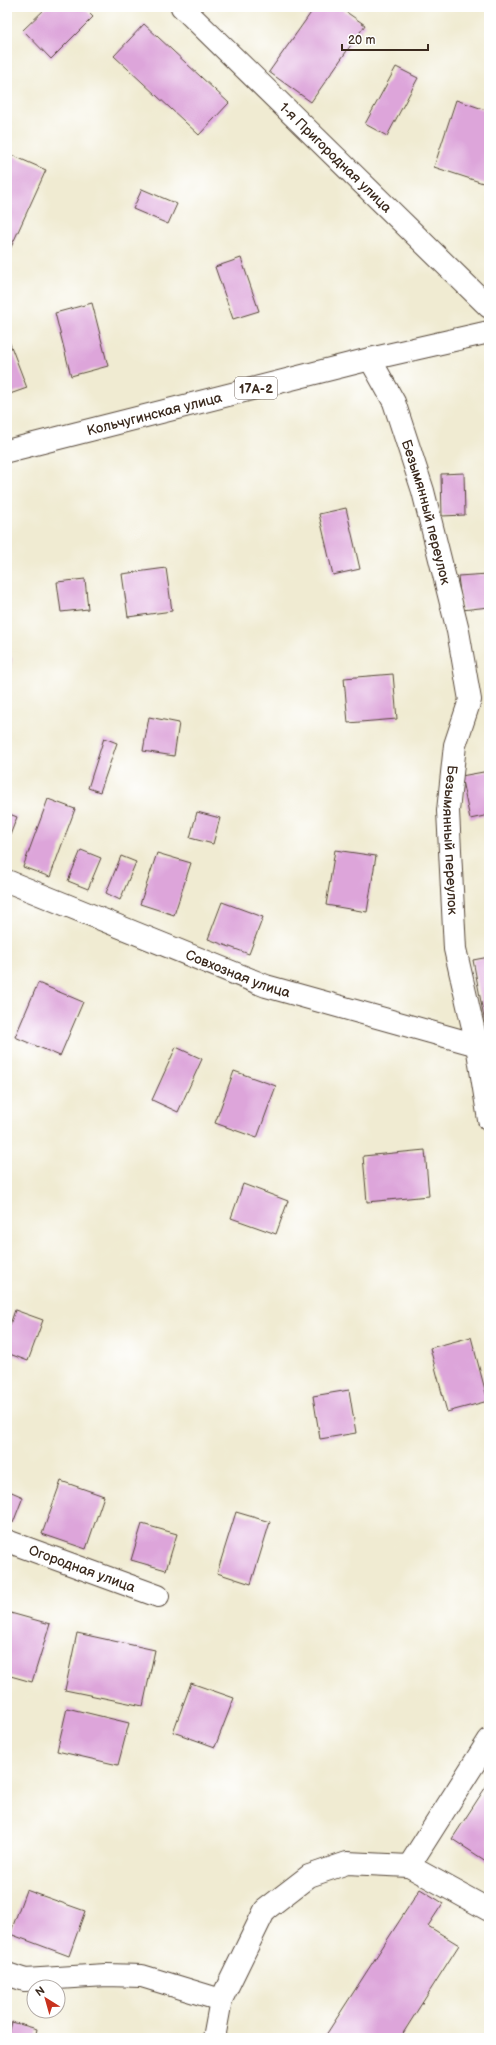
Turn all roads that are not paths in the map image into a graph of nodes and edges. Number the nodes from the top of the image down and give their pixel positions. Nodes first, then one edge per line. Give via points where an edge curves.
1 (182, 7) edge
2 (489, 307) edge
3 (489, 332) edge
4 (370, 359) junction
5 (7, 452) edge
6 (480, 700) edge
7 (7, 881) edge
8 (483, 1044) edge
9 (489, 1120) edge
10 (7, 1541) edge
11 (158, 1596) dead end
12 (489, 1740) edge
13 (410, 1866) junction
14 (489, 1910) edge
15 (7, 1974) edge
16 (221, 2000) junction
17 (214, 2038) edge

1 - 2 street, 1-я Пригородная улица
3 - 4 street, Кольчугинская улица / 17А-2
4 - 5 street, Кольчугинская улица / 17А-2
4 - 6 street, Безымянный переулок via 394,402 423,491 458,631
6 - 8 street, Безымянный переулок via 455,745 448,811 455,949
7 - 8 street, Совхозная улица via 266,986
8 - 9 street, Безымянный переулок
10 - 11 street, Огородная улица
12 - 13 street
13 - 14 street
13 - 16 street via 347,1863 309,1876 265,1910
15 - 16 street via 25,1980 106,1975 142,1976
16 - 17 street

